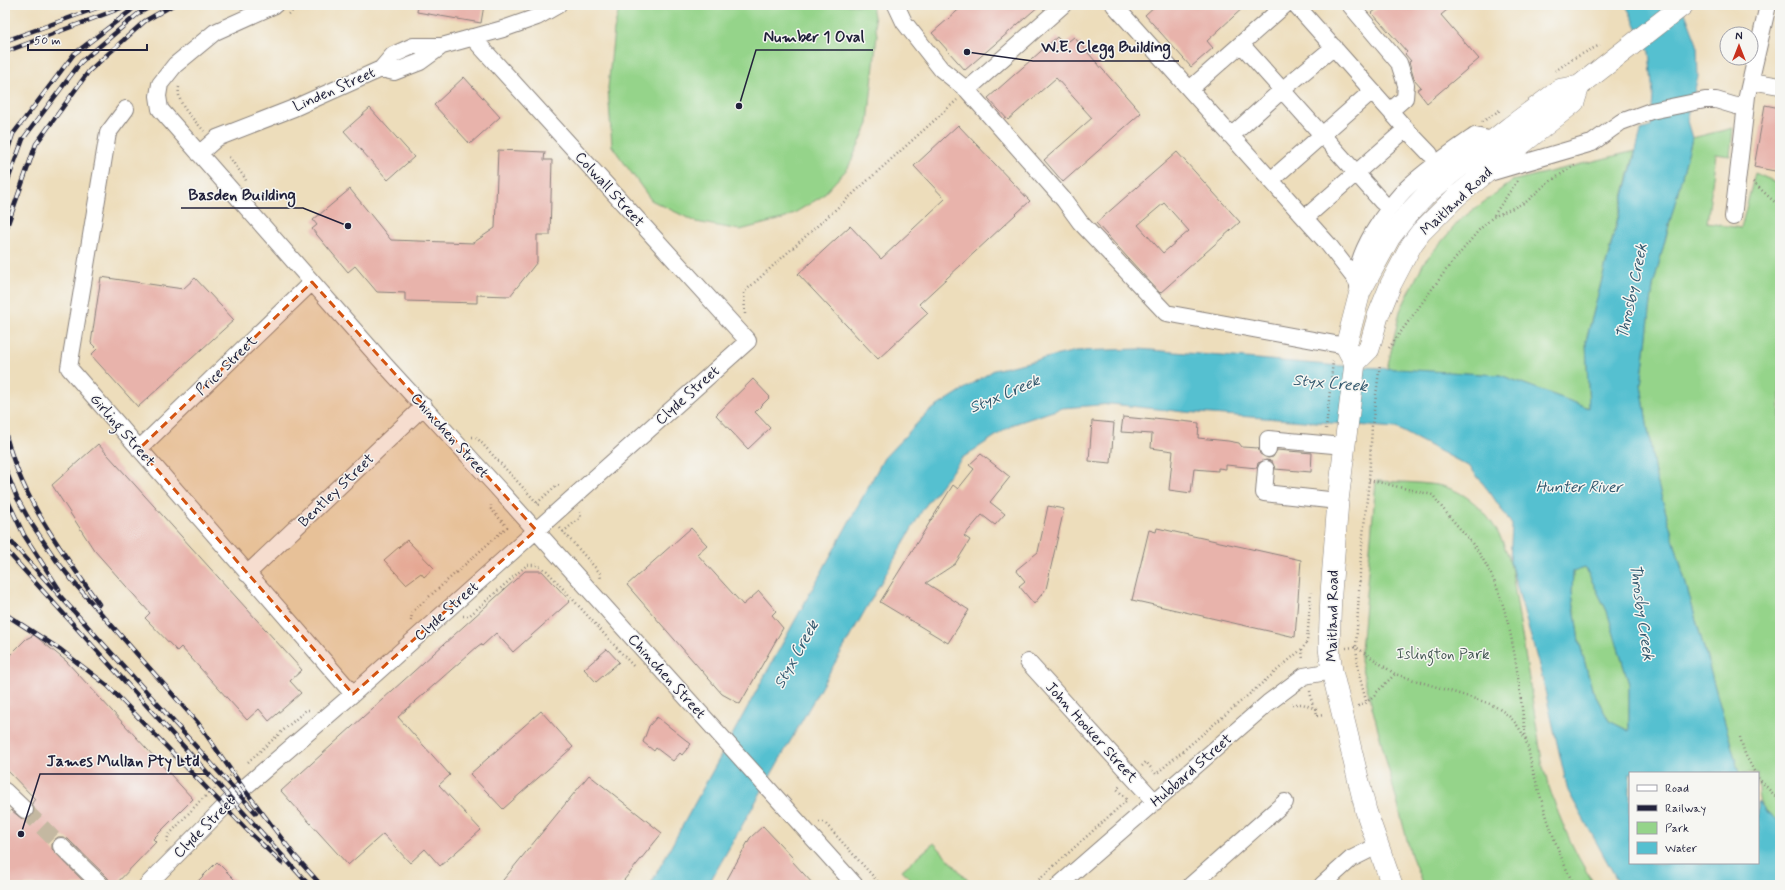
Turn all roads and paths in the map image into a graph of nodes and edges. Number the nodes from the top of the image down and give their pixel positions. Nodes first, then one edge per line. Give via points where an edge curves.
1 (302, 5) edge
2 (558, 5) edge
3 (896, 5) edge
4 (1063, 5) edge
5 (1285, 5) edge
6 (1296, 5) edge
7 (1350, 5) edge
8 (1683, 5) edge
9 (1768, 5) edge
10 (1122, 8) edge
11 (279, 11) edge
12 (472, 37) junction
13 (1241, 44) junction
14 (1334, 47) junction
15 (1751, 81) junction
16 (180, 82) dead end
17 (1579, 86) junction
18 (1780, 86) edge
19 (1190, 89) junction
20 (968, 90) junction
21 (1282, 90) junction
22 (1372, 91) junction
23 (1746, 105) junction
24 (126, 109) dead end
25 (1390, 111) junction
26 (1406, 129) junction
27 (204, 131) dead end
28 (1322, 135) junction
29 (1231, 136) junction
30 (199, 154) junction
31 (1430, 154) dead end
32 (228, 157) dead end
33 (1577, 164) dead end
34 (1356, 173) junction
35 (1737, 173) junction
36 (1483, 175) junction
37 (245, 178) dead end
38 (1271, 180) junction
39 (1518, 180) dead end
40 (1382, 202) dead end
41 (1780, 207) edge
42 (1493, 217) junction
43 (1733, 217) dead end
44 (1304, 218) junction
45 (312, 282) junction
46 (1358, 286) junction
47 (748, 341) junction
48 (1386, 353) dead end
49 (1351, 354) junction
50 (1381, 359) dead end
51 (1333, 365) dead end
52 (424, 406) junction
53 (1337, 424) junction
54 (476, 437) dead end
55 (1344, 446) junction
56 (139, 449) junction
57 (1268, 449) dead end
58 (1266, 469) dead end
59 (1369, 480) junction
60 (557, 485) dead end
61 (1338, 502) junction
62 (491, 509) dead end
63 (581, 517) dead end
64 (536, 530) junction
65 (600, 573) dead end
66 (247, 574) junction
67 (412, 612) dead end
68 (469, 616) dead end
69 (1356, 647) junction
70 (1303, 661) dead end
71 (1028, 662) dead end
72 (635, 668) dead end
73 (1332, 671) junction
74 (1395, 674) junction
75 (353, 694) junction
76 (1312, 701) dead end
77 (1298, 705) dead end
78 (1313, 707) junction
79 (306, 710) dead end
80 (1322, 715) dead end
81 (1740, 737) dead end
82 (1528, 748) junction
83 (1146, 762) dead end
84 (244, 765) dead end
85 (239, 770) dead end
86 (1754, 772) edge
87 (1759, 779) edge
88 (1117, 788) dead end
89 (5, 791) edge
90 (1780, 801) edge
91 (1155, 802) junction
92 (1285, 802) dead end
93 (25, 810) tunnel mouth
94 (824, 822) dead end
95 (168, 836) dead end
96 (61, 846) tunnel mouth
97 (1377, 846) junction
98 (101, 885) edge
99 (147, 885) edge
100 (854, 885) edge
101 (881, 885) edge
102 (1033, 885) edge
103 (1059, 885) edge
104 (1191, 885) edge
105 (1322, 885) edge
106 (1392, 885) edge
107 (1574, 885) edge

1 - 11 path via 290,14
2 - 12 street via 537,17
3 - 20 street via 904,22 941,69
4 - 20 street
5 - 13 street
6 - 14 street
7 - 25 street via 1399,63 1406,85 1405,98
8 - 17 main road, Maitland Road
9 - 15 street
10 - 19 street
11 - 30 street, Chinchen Street via 214,32 175,65 160,84 160,109
12 - 30 street, Linden Street via 442,46 420,62 394,72 381,69 294,108 217,138
12 - 47 street, Colwall Street
13 - 19 street
13 - 21 street
14 - 21 street
14 - 22 street
15 - 18 street
15 - 23 street
16 - 27 path via 178,90 182,106
17 - 36 main road, Maitland Road via 1574,102
17 - 46 main road, Maitland Road via 1561,89 1427,194 1390,237
19 - 29 street
20 - 47 path via 744,292
20 - 49 street via 1064,200 1080,222 1166,313
21 - 28 street
21 - 29 street
22 - 25 street
22 - 28 street
23 - 35 street
23 - 36 street via 1736,106 1716,100 1705,100 1651,111 1621,122 1592,143
24 - 56 street, Girling Street via 108,133 69,368
25 - 26 street
26 - 31 street
26 - 34 street
28 - 34 street
28 - 38 street
29 - 38 street
30 - 45 street, Chinchen Street
32 - 37 path
33 - 42 path via 1546,184 1526,202
34 - 40 street
34 - 44 street
35 - 41 path via 1749,177
35 - 43 street
36 - 49 main road, Maitland Road via 1445,207 1412,244 1383,302 1369,349
38 - 44 street
39 - 42 path
42 - 48 path via 1446,270
44 - 46 street
45 - 52 street, Chinchen Street
45 - 56 street, Price Street
46 - 49 main road, Maitland Road
47 - 64 street, Clyde Street
49 - 53 main road, Maitland Road
50 - 59 path via 1372,426
51 - 53 path
52 - 64 street, Chinchen Street
52 - 66 street, Bentley Street
53 - 55 main road, Maitland Road
54 - 60 path via 537,502
55 - 57 street via 1268,439
55 - 61 main road, Maitland Road
56 - 66 street, Girling Street
58 - 61 street via 1264,493
59 - 69 path via 1361,554
59 - 82 path via 1433,495 1444,512 1477,550 1497,590 1509,628
61 - 73 main road, Maitland Road via 1329,624
62 - 67 path via 507,527
63 - 65 path via 563,532
64 - 75 street, Clyde Street
64 - 100 street, Chinchen Street
66 - 75 street, Girling Street
68 - 72 path via 527,565 536,565 547,571
69 - 74 path
69 - 74 path via 1366,701
70 - 83 path via 1302,649 1156,774
71 - 91 street, John Hooker Street
73 - 91 street, Hubbard Street via 1304,676 1290,686
73 - 97 main road, Maitland Road
74 - 82 path via 1495,706 1516,724
75 - 99 street, Clyde Street via 238,793
76 - 78 path
77 - 78 path
78 - 80 path via 1317,716
79 - 84 path
81 - 86 path
82 - 107 path via 1532,769 1564,865
85 - 95 path via 200,801
87 - 90 path
88 - 102 path via 1127,800
89 - 93 street
91 - 103 street, Hubbard Street
92 - 104 street
94 - 101 path
96 - 98 street
97 - 105 street via 1351,859
97 - 106 main road, Maitland Road

